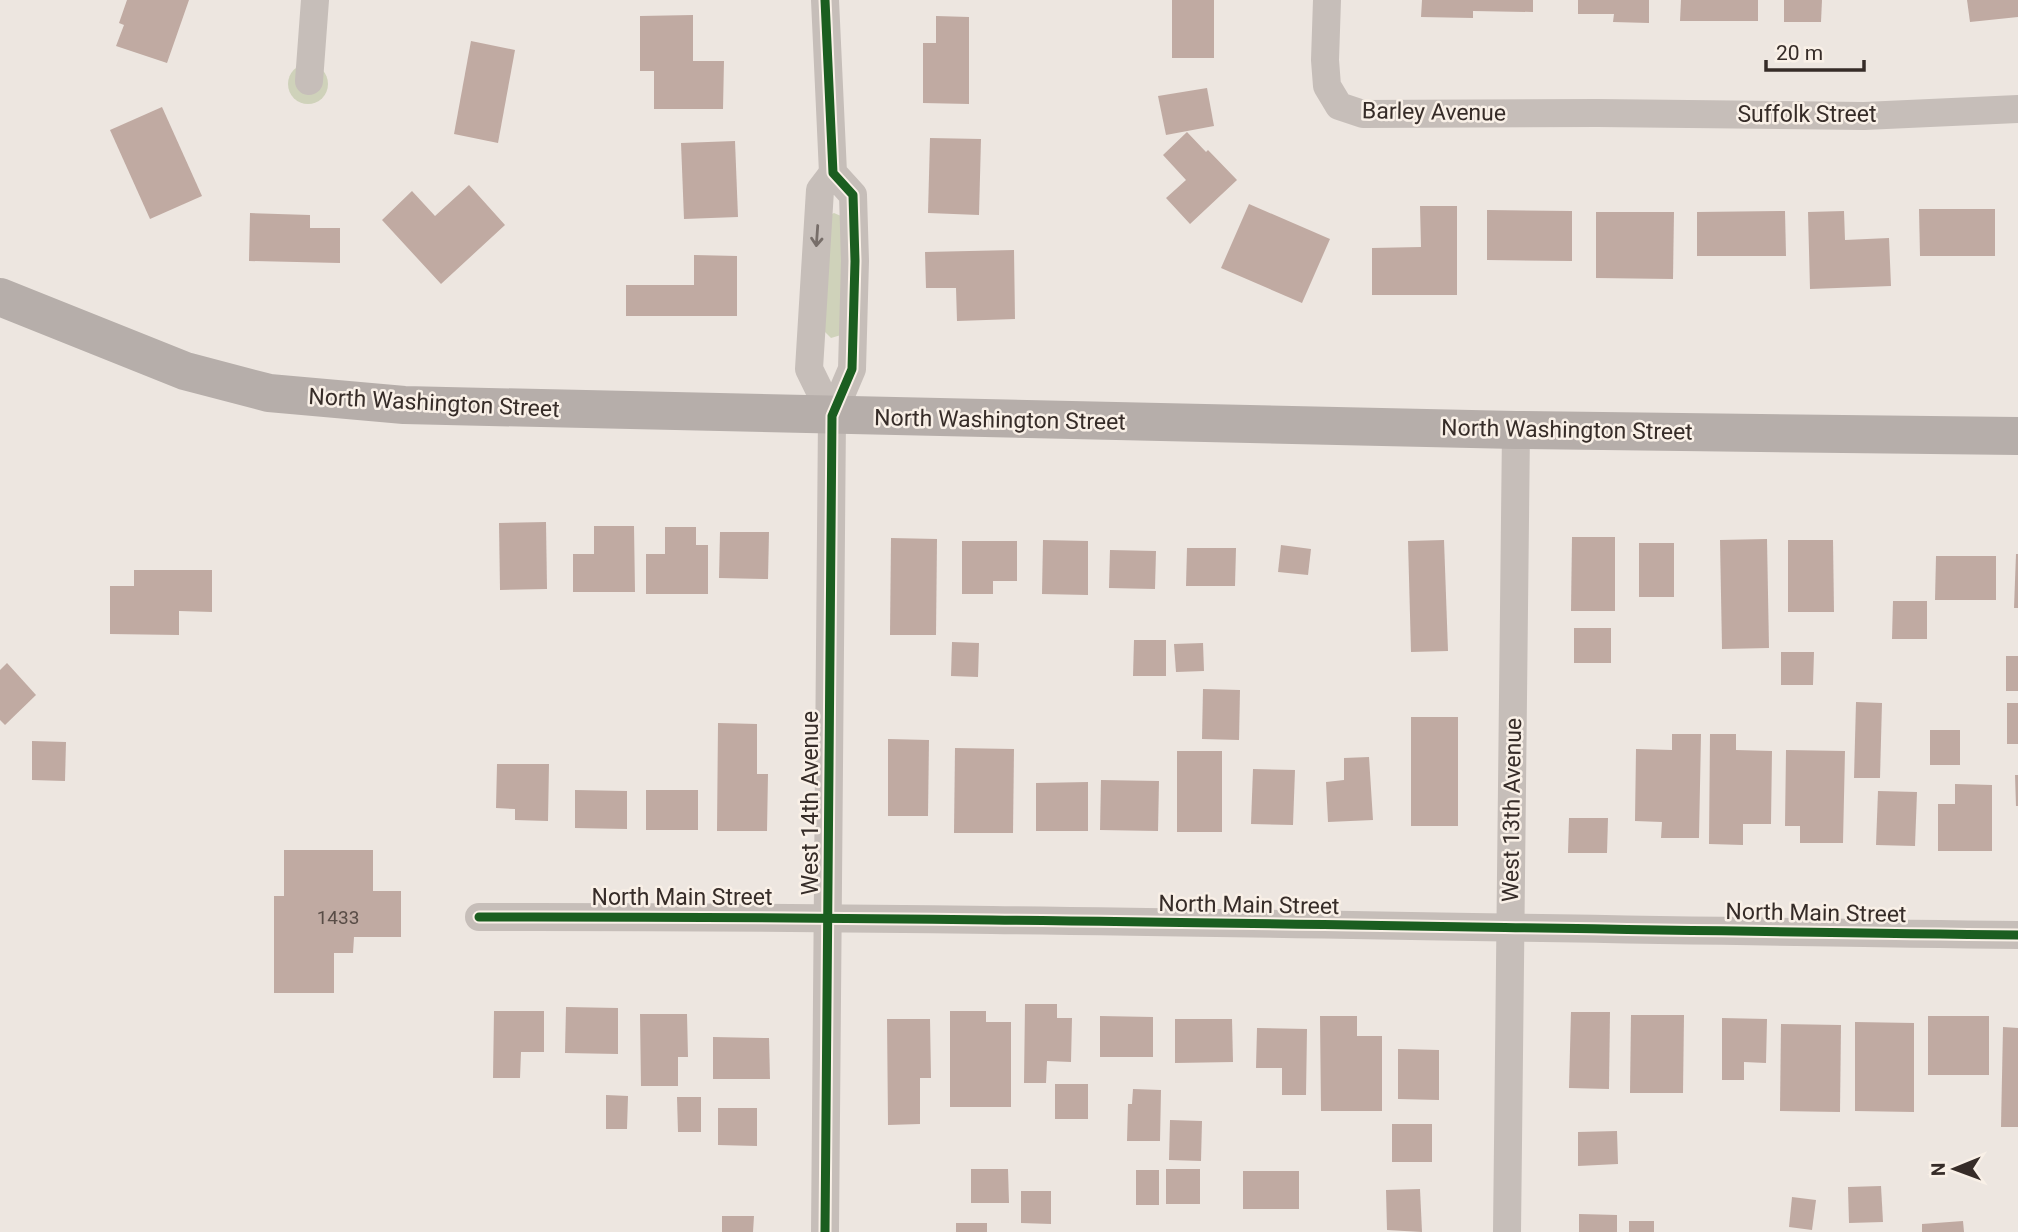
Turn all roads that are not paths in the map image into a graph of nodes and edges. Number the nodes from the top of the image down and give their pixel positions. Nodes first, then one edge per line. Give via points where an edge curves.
1 (315, 0) edge
2 (825, 0) edge
3 (1327, 0) edge
4 (309, 81) dead end
5 (2018, 109) edge
6 (1597, 113) joint
7 (833, 173) junction
8 (0, 297) edge
9 (832, 416) junction
10 (1516, 430) junction
11 (2018, 436) edge
12 (479, 916) dead end
13 (828, 917) junction
14 (1511, 929) junction
15 (2018, 935) edge
16 (825, 1232) edge
17 (1507, 1232) edge

1 - 4 street
2 - 7 street
3 - 6 street, Barley Avenue via 1325,60 1328,86 1339,107 1363,114 1395,115
5 - 6 street, Suffolk Street via 1864,116
7 -> 9 street via 820,190 808,369
7 - 9 street via 853,195 855,261 852,369
8 - 9 main road, North Washington Street via 185,371 269,393 404,405
9 - 10 main road, North Washington Street
9 - 13 street, West 14th Avenue
10 - 11 main road, North Washington Street
10 - 14 street, West 13th Avenue
12 - 13 street, North Main Street
13 - 14 street, North Main Street
13 - 16 street, West 14th Avenue
14 - 15 street, North Main Street
14 - 17 street, West 13th Avenue

